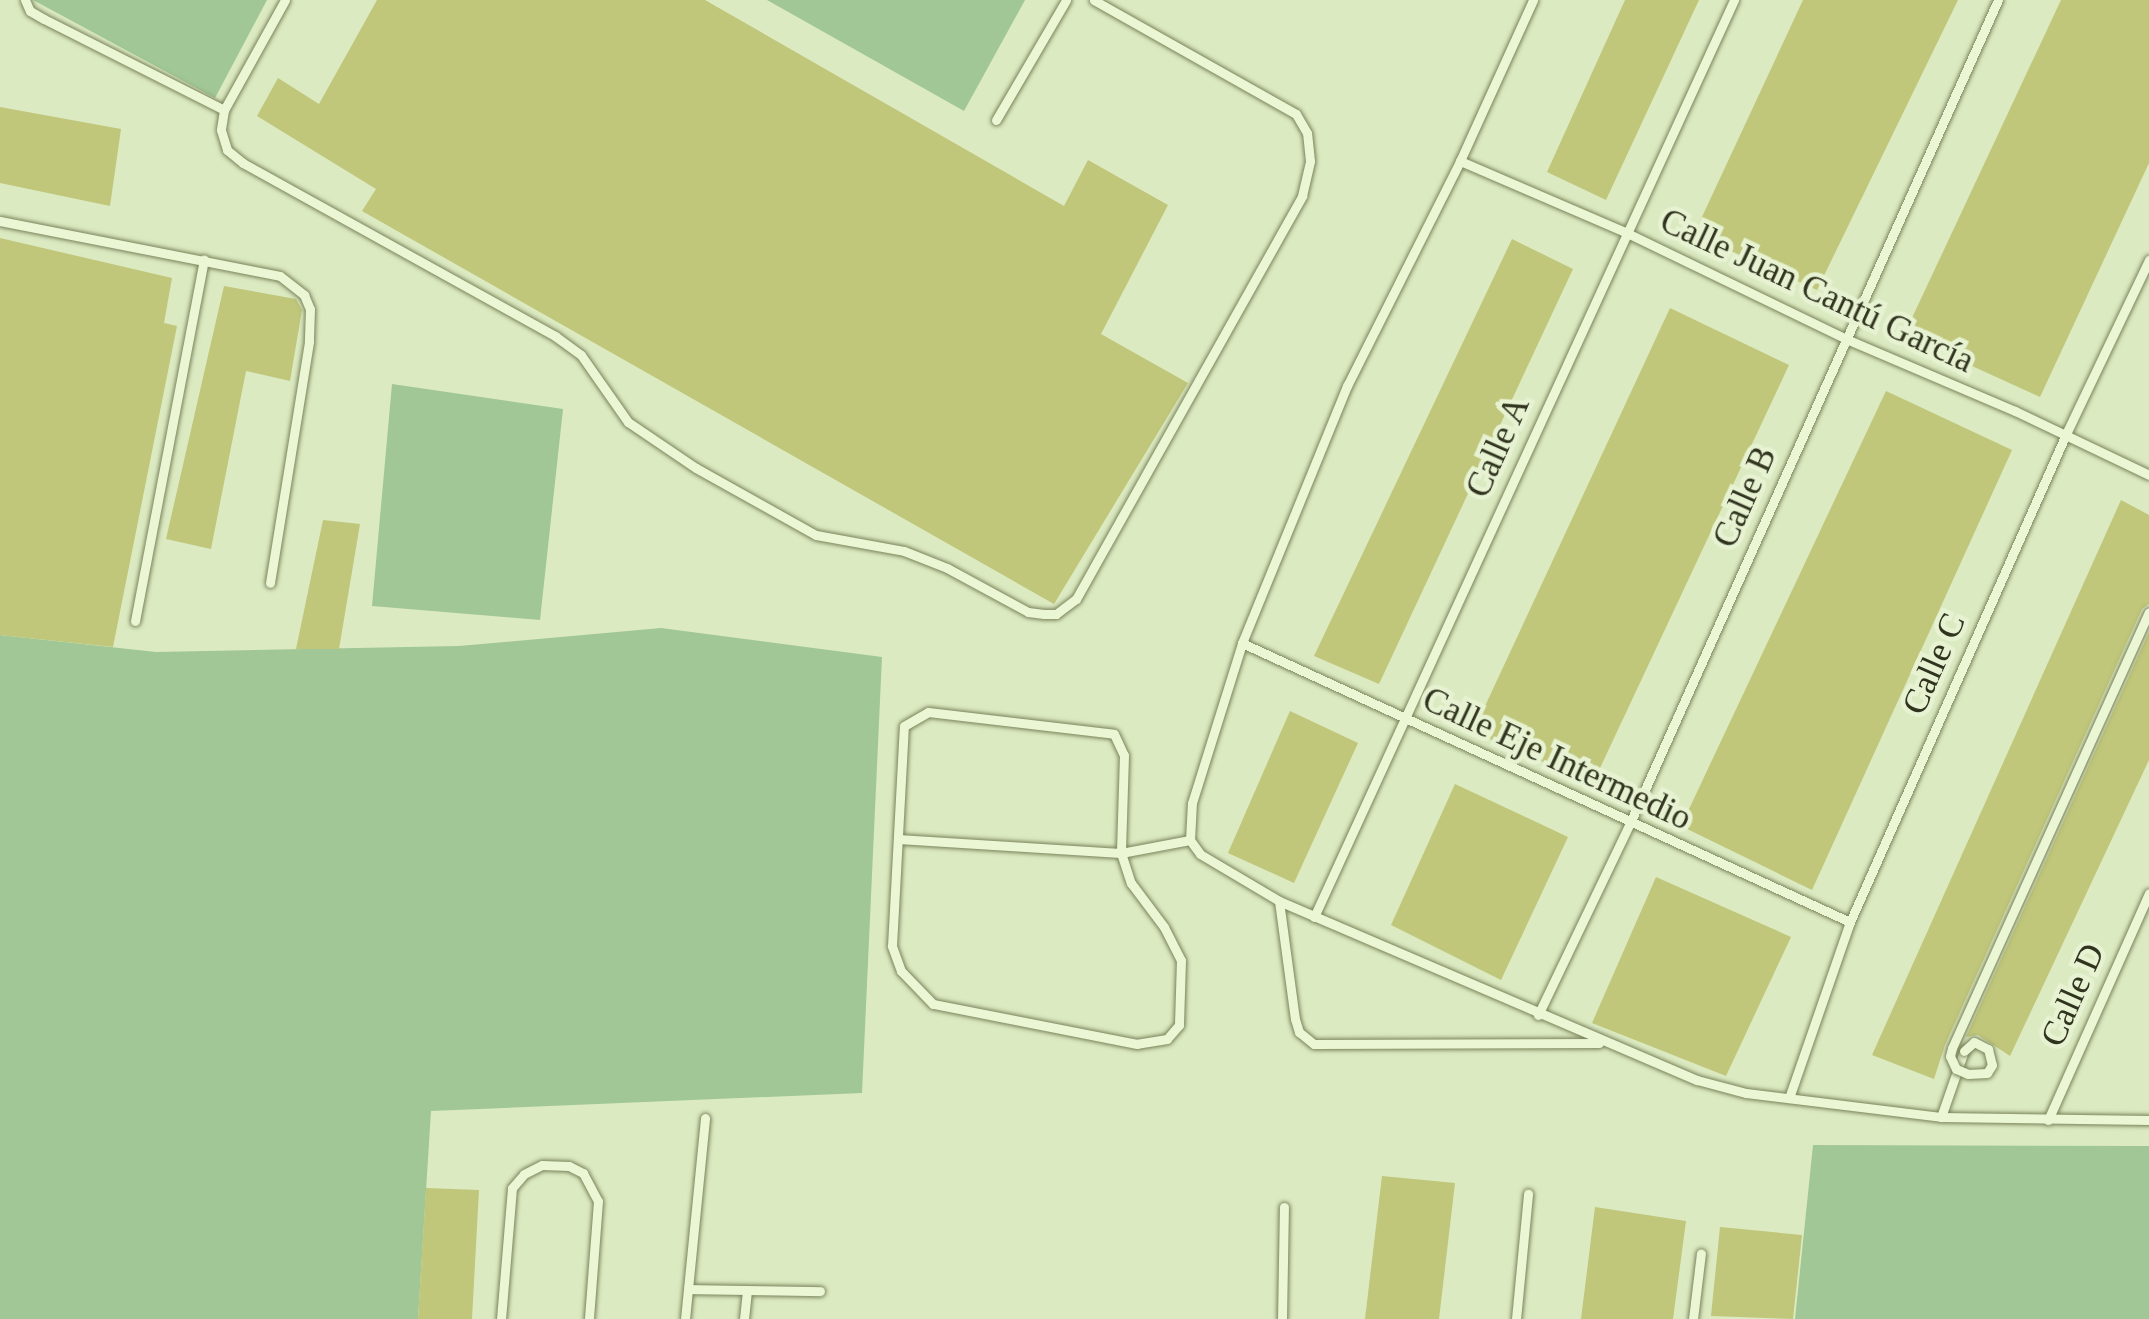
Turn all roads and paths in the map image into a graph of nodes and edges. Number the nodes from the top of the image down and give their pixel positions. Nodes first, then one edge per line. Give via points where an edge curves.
1 (25, 0) edge
2 (285, 0) edge
3 (1066, 0) edge
4 (1094, 0) edge
5 (1532, 0) edge
6 (1734, 0) edge
7 (1998, 0) edge
8 (224, 110) junction
9 (996, 120) dead end
10 (1460, 161) junction
11 (0, 221) edge
12 (1625, 232) junction
13 (204, 260) junction
14 (2149, 260) edge
15 (1846, 339) junction
16 (2066, 434) junction
17 (2149, 475) edge
18 (270, 583) dead end
19 (2149, 612) edge
20 (135, 621) dead end
21 (1242, 643) junction
22 (1406, 719) junction
23 (1630, 824) junction
24 (898, 839) junction
25 (1190, 840) junction
26 (1121, 852) junction
27 (2149, 894) edge
28 (1279, 901) junction
29 (1314, 917) junction
30 (1850, 922) junction
31 (1538, 1015) junction
32 (1608, 1043) junction
33 (1789, 1098) junction
34 (1941, 1117) junction
35 (705, 1118) dead end
36 (2048, 1120) junction
37 (2149, 1120) edge
38 (1528, 1194) dead end
39 (1284, 1207) dead end
40 (1701, 1253) dead end
41 (688, 1289) junction
42 (747, 1291) junction
43 (820, 1291) dead end
44 (502, 1319) edge
45 (589, 1319) edge
46 (685, 1319) edge
47 (744, 1319) edge
48 (1282, 1319) edge
49 (1516, 1319) edge
50 (1693, 1319) edge

1 - 8 lane via 44,19
2 - 8 lane
3 - 9 lane
4 - 8 lane via 1296,114 1307,132 1310,161 1302,196 1105,549 1076,599 1056,614 1028,612 904,551 816,535 653,442 628,422 581,355 555,336 243,163 228,150
5 - 10 lane
6 - 12 lane, Calle A
7 - 15 lane, Calle B
10 - 12 lane, Calle Juan Cantú García
10 - 21 lane via 1347,386
11 - 13 lane
12 - 15 lane, Calle Juan Cantú García
12 - 22 lane, Calle A
13 - 18 lane via 294,282 310,309
13 - 20 lane
14 - 16 lane, Calle C
15 - 16 lane, Calle Juan Cantú García
15 - 23 lane, Calle B
16 - 17 lane, Calle Juan Cantú García
16 - 30 lane, Calle C
19 - 34 lane, bridge via 1952,1048 1956,1069 1979,1075 1992,1065 1988,1048 1974,1042 1964,1051
21 - 22 lane, Calle Eje Intermedio
21 - 25 lane via 1192,803
22 - 23 lane, Calle Eje Intermedio
22 - 29 lane, Calle A
23 - 30 lane, Calle Eje Intermedio
23 - 31 lane, Calle B
24 - 26 lane
24 - 26 lane via 904,726 928,712 1114,734 1124,755
24 - 26 lane via 892,946 901,970 933,1004 1137,1044 1166,1039 1179,1024 1181,960 1131,883
25 - 26 lane
25 - 28 lane via 1200,854
27 - 36 lane, Calle D
28 - 29 lane
28 - 32 lane via 1295,1019 1314,1044
29 - 31 lane
30 - 33 lane, Calle C
31 - 32 lane
32 - 33 lane via 1697,1080
33 - 34 lane
34 - 36 lane
35 - 41 lane
36 - 37 lane
38 - 49 lane
39 - 48 lane
40 - 50 lane
41 - 42 lane
41 - 46 lane
42 - 43 lane
42 - 47 lane
44 - 45 lane via 512,1188 542,1165 584,1173 598,1201

